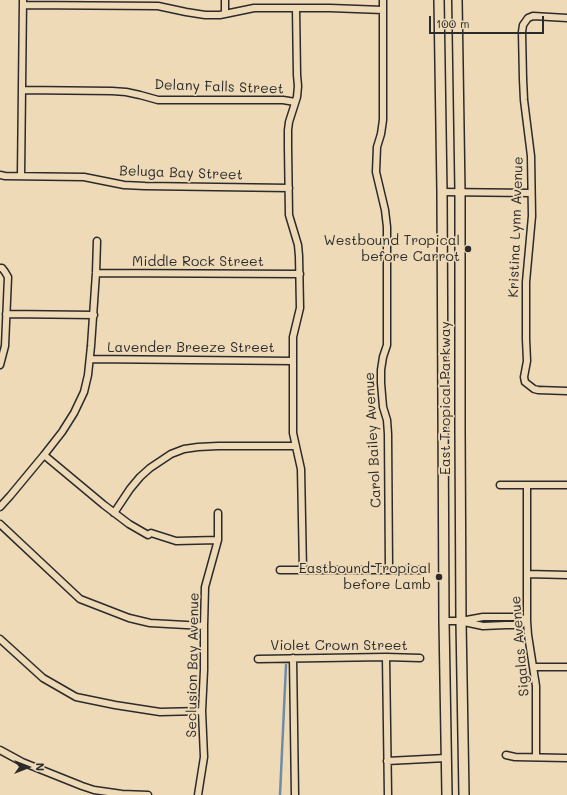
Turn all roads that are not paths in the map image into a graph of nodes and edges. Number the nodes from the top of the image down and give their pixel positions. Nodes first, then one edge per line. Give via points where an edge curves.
1 (225, 0) edge
2 (383, 0) edge
3 (439, 0) edge
4 (457, 0) edge
5 (23, 2) edge
6 (296, 8) junction
7 (383, 10) junction
8 (225, 14) junction
9 (567, 18) edge
10 (22, 90) junction
11 (295, 102) junction
12 (0, 175) edge
13 (21, 176) junction
14 (289, 188) junction
15 (442, 192) junction
16 (460, 192) junction
17 (531, 193) junction
18 (97, 241) dead end
19 (3, 270) edge
20 (96, 273) junction
21 (300, 274) junction
22 (6, 314) junction
23 (94, 315) junction
24 (90, 359) junction
25 (293, 361) junction
26 (0, 365) edge
27 (567, 390) edge
28 (296, 446) junction
29 (44, 455) junction
30 (500, 484) dead end
31 (528, 485) junction
32 (567, 485) edge
33 (0, 507) edge
34 (114, 513) junction
35 (218, 513) dead end
36 (0, 524) edge
37 (218, 540) junction
38 (280, 570) dead end
39 (303, 570) junction
40 (389, 570) junction
41 (421, 570) dead end
42 (527, 574) junction
43 (567, 575) edge
44 (444, 621) junction
45 (461, 621) junction
46 (527, 621) junction
47 (204, 626) junction
48 (0, 639) edge
49 (386, 657) junction
50 (258, 658) dead end
51 (293, 658) junction
52 (420, 658) dead end
53 (534, 667) junction
54 (567, 667) edge
55 (202, 711) junction
56 (0, 750) edge
57 (506, 755) dead end
58 (536, 757) junction
59 (446, 758) junction
60 (567, 758) edge
61 (388, 761) junction
62 (148, 795) edge
63 (198, 795) edge
64 (295, 795) edge
65 (388, 795) edge
66 (447, 795) edge
67 (464, 795) edge

1 - 8 street
2 - 7 street, Carol Bailey Avenue
3 - 15 main road, East Tropical Parkway
4 - 16 main road, East Tropical Parkway
5 - 8 street via 158,6 205,15
5 - 10 street
6 - 7 street
6 - 8 street via 254,8
6 - 11 street via 298,86
7 - 40 street, Carol Bailey Avenue via 383,120 377,147 376,172 387,227 387,346 382,364 381,383 388,434
9 - 17 street, Kristina Lynn Avenue via 533,16 523,25 522,79 531,156
10 - 11 street, Delany Falls Street via 126,92 158,100
10 - 13 street
11 - 14 street via 288,130
12 - 13 street, Beluga Bay Street
13 - 14 street, Beluga Bay Street via 84,177 124,185 145,186
14 - 21 street via 289,215 298,244
15 - 16 street
15 - 44 main road, East Tropical Parkway
16 - 17 street
16 - 45 main road, East Tropical Parkway
17 - 27 street, Kristina Lynn Avenue via 532,216 526,282 528,361 524,377 525,382 538,390
18 - 20 street
19 - 22 street via 8,277
20 - 21 street, Middle Rock Street
20 - 23 street
21 - 25 street via 300,308 293,337
22 - 23 street
22 - 26 street via 5,346
23 - 24 street
24 - 25 street, Lavender Breeze Street
24 - 29 street via 84,392 74,413
25 - 28 street via 293,433
28 - 34 street via 184,449 160,460 140,477
28 - 39 street via 302,469
29 - 33 street
29 - 34 street
30 - 31 street
31 - 32 street
31 - 42 street, Sigalas Avenue
34 - 37 street via 148,535 151,533 176,541
35 - 37 street, Seclusion Bay Avenue
36 - 47 street via 80,599 129,618 150,623
37 - 47 street, Seclusion Bay Avenue via 205,587
38 - 39 street
39 - 40 street
40 - 41 street
42 - 43 street
42 - 46 street, Sigalas Avenue
44 - 45 street
44 - 59 main road, East Tropical Parkway
45 - 46 street via 483,626 519,625
45 - 67 main road, East Tropical Parkway
46 - 53 street, Sigalas Avenue
47 - 55 street, Seclusion Bay Avenue
48 - 55 street via 43,678 76,697 160,712
49 - 51 street, Violet Crown Street
49 - 52 street, Violet Crown Street
49 - 61 street
50 - 51 street, Violet Crown Street
51 - 64 street
53 - 54 street
53 - 58 street, Sigalas Avenue
55 - 63 street, Seclusion Bay Avenue via 204,757
56 - 62 street via 22,762 94,790
57 - 58 street
58 - 60 street
59 - 61 street
59 - 66 main road, East Tropical Parkway
61 - 65 street

